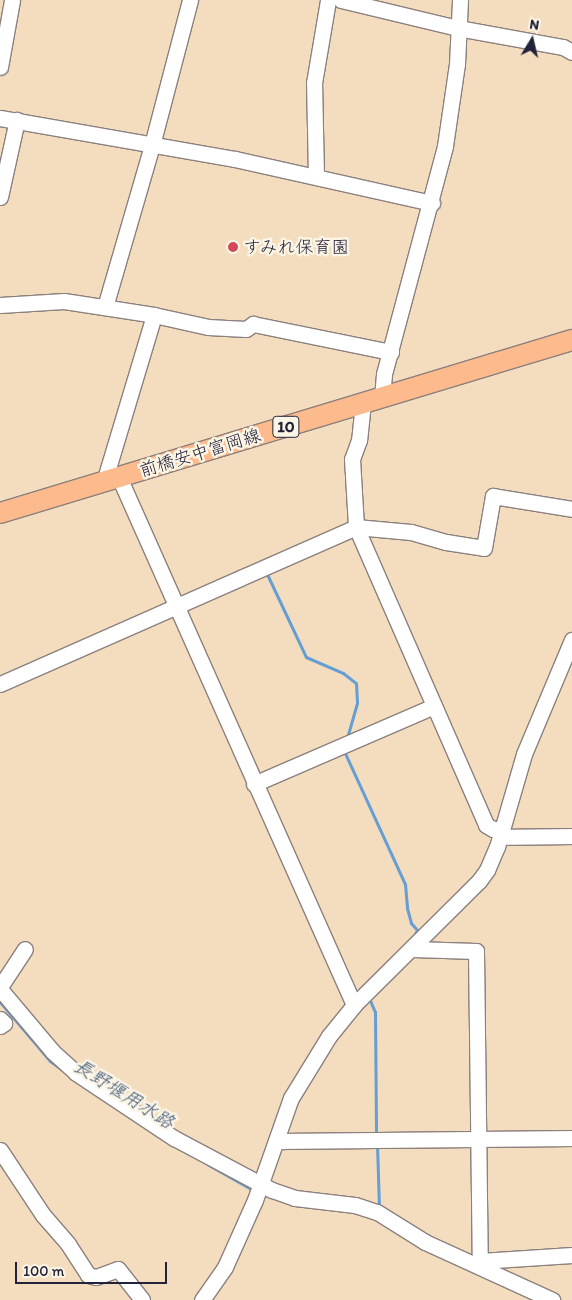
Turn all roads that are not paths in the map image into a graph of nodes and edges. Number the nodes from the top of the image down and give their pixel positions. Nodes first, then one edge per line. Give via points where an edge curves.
1 (190, 0) edge
2 (328, 0) edge
3 (341, 0) edge
4 (460, 0) edge
5 (7, 8) edge
6 (458, 28) junction
7 (572, 52) edge
8 (0, 67) edge
9 (0, 118) edge
10 (16, 120) junction
11 (152, 145) junction
12 (316, 176) junction
13 (0, 197) edge
14 (432, 203) junction
15 (0, 305) edge
16 (105, 307) junction
17 (154, 315) junction
18 (572, 340) edge
19 (390, 352) junction
20 (382, 398) junction
21 (363, 404) junction
22 (112, 480) junction
23 (572, 509) edge
24 (0, 513) edge
25 (356, 527) junction
26 (175, 606) junction
27 (572, 640) edge
28 (0, 684) edge
29 (434, 706) junction
30 (254, 784) junction
31 (501, 833) junction
32 (572, 836) edge
33 (25, 949) dead end
34 (412, 949) junction
35 (0, 988) edge
36 (354, 1005) junction
37 (0, 1019) edge
38 (0, 1026) edge
39 (278, 1138) junction
40 (478, 1138) junction
41 (572, 1138) edge
42 (0, 1150) edge
43 (261, 1185) junction
44 (572, 1255) edge
45 (479, 1264) junction
46 (142, 1300) edge
47 (202, 1300) edge
48 (552, 1300) edge

1 - 11 street
2 - 12 street via 314,83
3 - 6 street
4 - 6 street
5 - 8 street
6 - 7 street via 563,47
6 - 14 street via 457,64 445,146
9 - 10 street
10 - 11 street
10 - 13 street
11 - 12 street
11 - 16 street
12 - 14 street
14 - 19 street
15 - 16 street via 64,301
16 - 17 street
17 - 19 street via 233,330 246,329 252,324
17 - 22 street
18 - 20 main road, 前橋安中富岡線 / 10
19 - 20 street
20 - 21 main road, 前橋安中富岡線 / 10
21 - 22 main road, 前橋安中富岡線 / 10
21 - 25 street via 359,440 352,459
22 - 24 main road, 前橋安中富岡線 / 10
22 - 26 street
23 - 25 street via 493,496 484,548 411,532
25 - 26 street
25 - 29 street
26 - 28 street
26 - 30 street
27 - 31 street via 524,754
29 - 30 street
29 - 31 street via 486,825
30 - 36 street
31 - 32 street
31 - 34 street via 493,860 479,881
33 - 35 street
34 - 36 street
34 - 40 street via 476,952
35 - 43 street via 53,1052 87,1082 174,1138
36 - 39 street via 297,1085
37 - 38 street via 4,1023
39 - 40 street
39 - 43 street
40 - 41 street
40 - 45 street
42 - 46 street via 43,1216 68,1244 88,1275 96,1278 118,1269
43 - 45 street via 295,1198 355,1205 377,1212 425,1242
43 - 47 street via 225,1267
44 - 45 street
45 - 48 street

